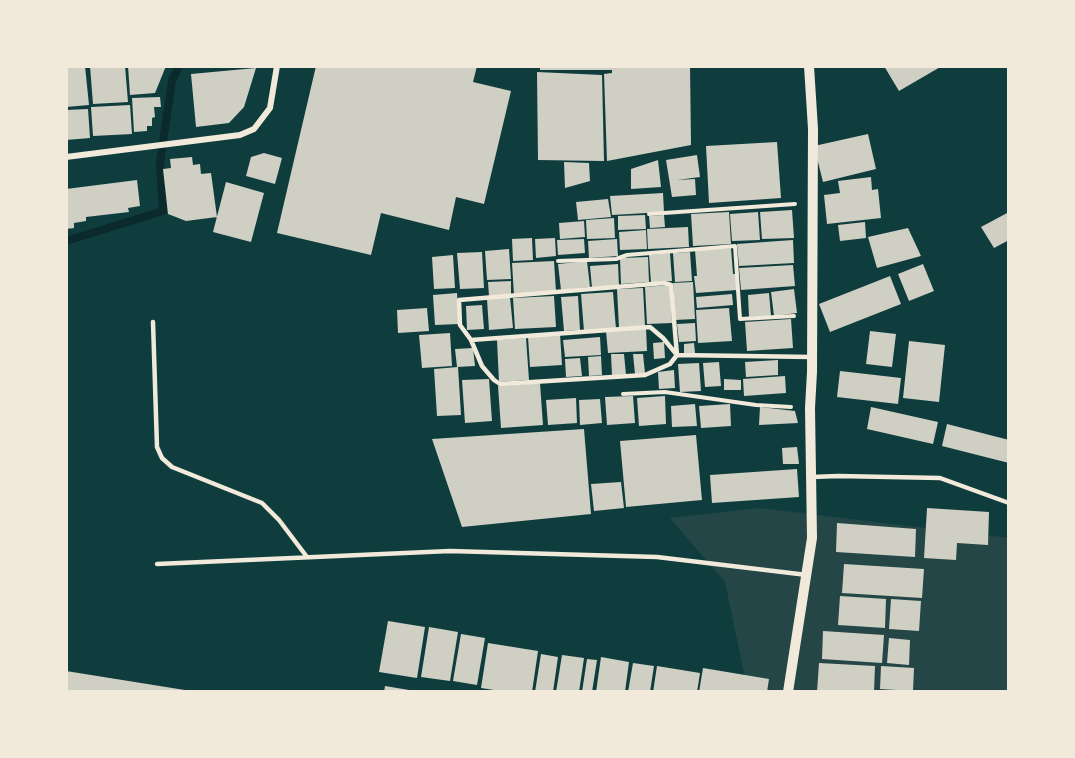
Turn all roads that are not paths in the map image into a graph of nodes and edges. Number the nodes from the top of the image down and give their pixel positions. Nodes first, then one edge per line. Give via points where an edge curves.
1 (277, 66) edge
2 (809, 66) edge
3 (66, 157) edge
4 (153, 322) dead end
5 (471, 340) junction
6 (677, 355) junction
7 (812, 357) junction
8 (812, 477) junction
9 (1009, 503) edge
10 (307, 557) junction
11 (157, 564) dead end
12 (807, 575) junction
13 (789, 692) edge

1 - 3 street via 270,108 254,129 240,135
2 - 7 street via 813,129
4 - 10 lane via 157,447 162,458 172,467 262,503
5 - 6 lane via 650,327
5 - 6 lane via 482,366 500,384 645,375 670,364
5 - 6 lane via 460,326 459,300 668,284
6 - 7 lane
7 - 8 street
8 - 9 lane via 940,478
8 - 12 street via 812,538
10 - 11 lane
10 - 12 lane via 450,551 657,557
12 - 13 street

